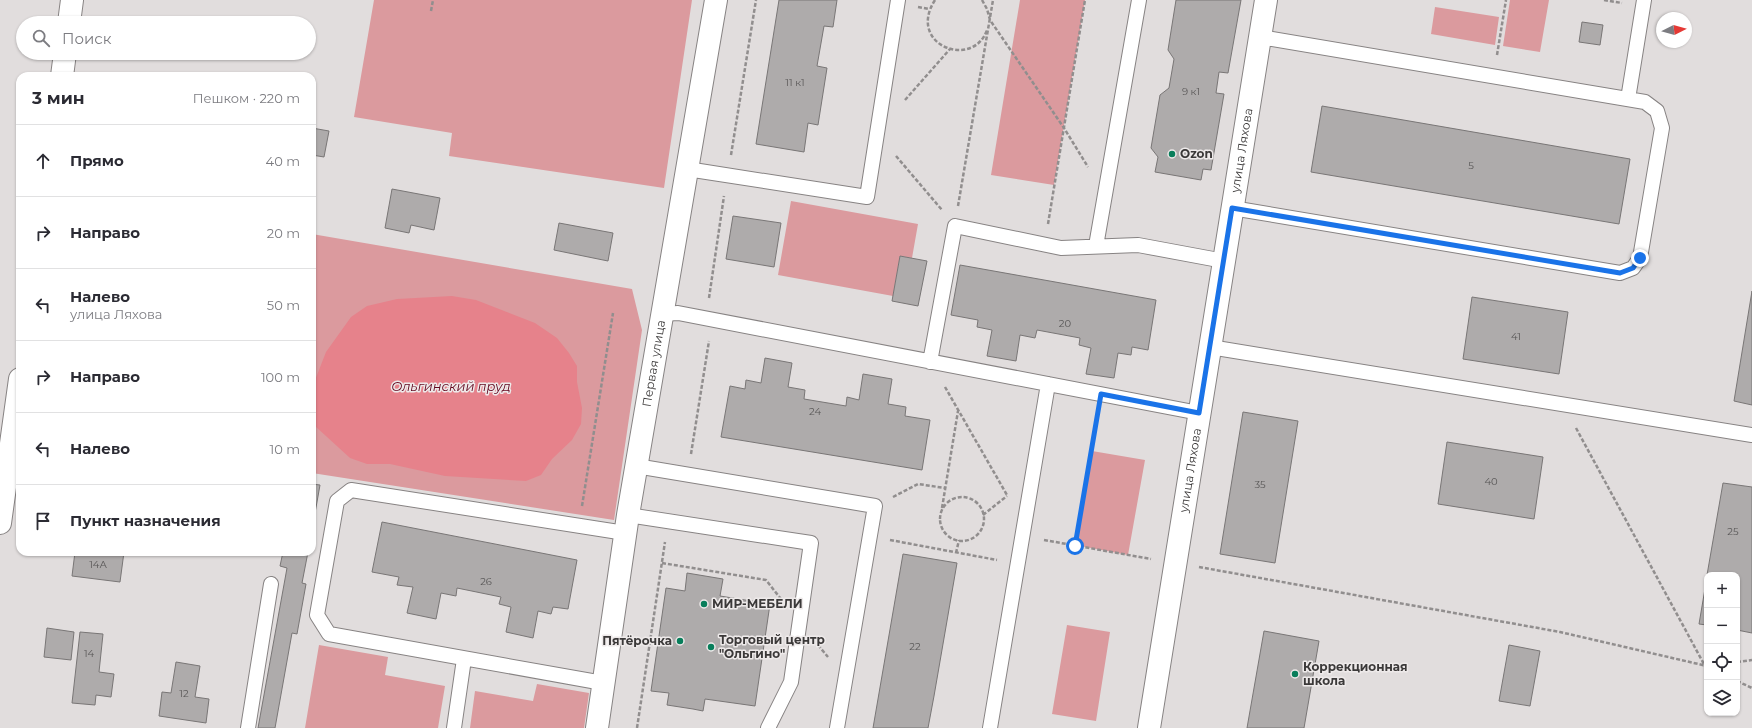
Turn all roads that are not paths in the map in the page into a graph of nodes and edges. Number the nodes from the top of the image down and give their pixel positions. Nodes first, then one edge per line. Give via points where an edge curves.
1 (72, 0) edge
2 (716, 0) edge
3 (898, 0) edge
4 (1140, 0) edge
5 (1266, 0) edge
6 (1644, 0) edge
7 (70, 16) edge
8 (1260, 38) junction
9 (64, 60) edge
10 (63, 72) edge
11 (1628, 99) junction
12 (687, 169) junction
13 (1232, 208) junction
14 (1096, 246) junction
15 (1224, 261) junction
16 (662, 314) junction
17 (1210, 346) junction
18 (930, 362) junction
19 (1048, 384) junction
20 (16, 408) edge
21 (1199, 413) junction
22 (1752, 435) edge
23 (636, 466) junction
24 (0, 523) edge
25 (626, 524) junction
26 (271, 584) dead end
27 (464, 659) junction
28 (603, 683) junction
29 (602, 727) edge
30 (248, 728) edge
31 (454, 728) edge
32 (768, 728) edge
33 (837, 728) edge
34 (990, 728) edge
35 (1148, 728) edge

1 - 7 street
2 - 12 street, Первая улица
3 - 12 lane via 867,197
4 - 14 lane
5 - 8 street, улица Ляхова
6 - 11 lane
8 - 11 lane
8 - 13 street, улица Ляхова
9 - 10 street
11 - 13 lane via 1645,102 1657,111 1662,128 1640,258 1633,268 1620,273
12 - 16 street, Первая улица
13 - 15 street, улица Ляхова
14 - 15 lane via 1138,245
14 - 18 lane via 1061,248 955,226
15 - 17 street, улица Ляхова
16 - 18 lane via 678,313
16 - 23 street, Первая улица
17 - 21 street, улица Ляхова
17 - 22 lane
18 - 19 lane
19 - 21 lane
19 - 34 lane
20 - 24 street
21 - 35 street, улица Ляхова
23 - 25 street, Первая улица
23 - 33 lane via 875,506
25 - 27 lane via 579,526 352,490 337,501 317,615 329,634
25 - 28 street, Первая улица
25 - 32 lane via 669,521 811,543 791,682
26 - 30 lane
27 - 28 lane
27 - 31 lane
28 - 29 street, Первая улица

